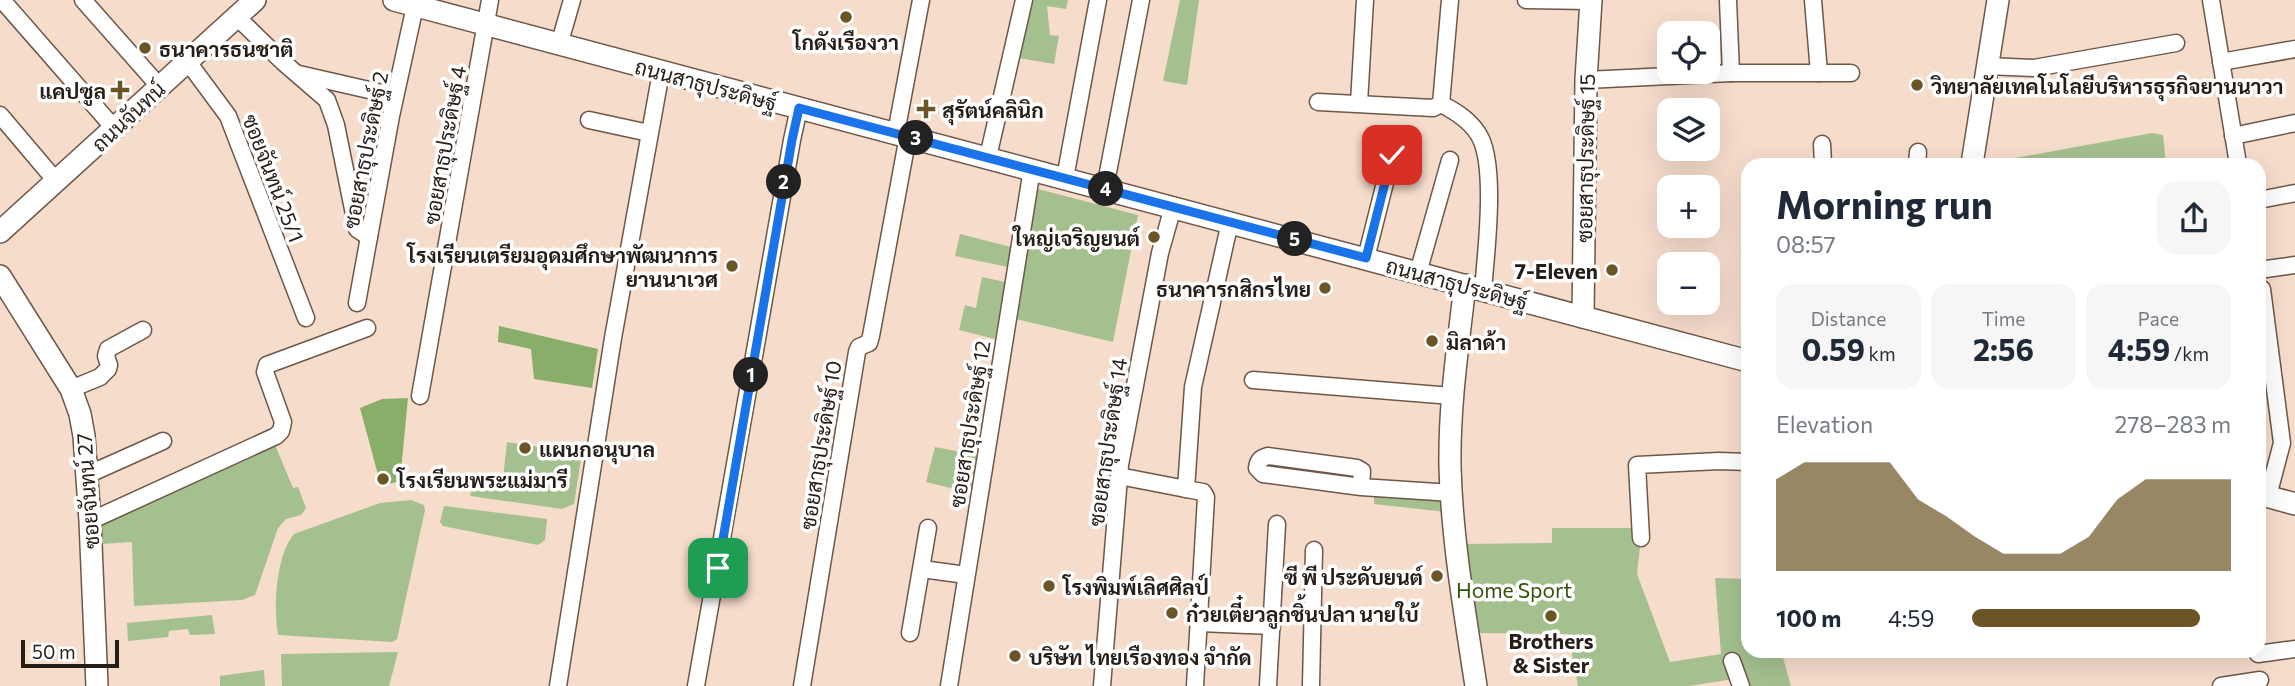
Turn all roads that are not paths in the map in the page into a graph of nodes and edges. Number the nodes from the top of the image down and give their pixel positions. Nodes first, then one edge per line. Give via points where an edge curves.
1 (2, 0) edge
2 (83, 0) edge
3 (255, 0) edge
4 (394, 0) edge
5 (490, 0) edge
6 (572, 0) edge
7 (921, 0) edge
8 (1024, 0) edge
9 (1098, 0) edge
10 (1141, 0) edge
11 (1365, 0) edge
12 (1450, 0) edge
13 (1526, 0) edge
14 (1728, 0) edge
15 (1813, 0) edge
16 (1998, 0) edge
17 (2211, 0) edge
18 (1591, 1) edge
19 (415, 6) junction
20 (237, 17) junction
21 (485, 25) junction
22 (2176, 43) dead end
23 (559, 45) junction
24 (2295, 49) edge
25 (188, 62) junction
26 (2221, 62) junction
27 (1986, 66) junction
28 (661, 72) junction
29 (1819, 73) junction
30 (1851, 73) dead end
31 (296, 74) junction
32 (1731, 74) junction
33 (1586, 80) junction
34 (159, 86) junction
35 (396, 96) junction
36 (1318, 102) dead end
37 (1359, 103) junction
38 (1441, 104) junction
39 (799, 108) junction
40 (0, 115) edge
41 (589, 120) dead end
42 (2295, 123) edge
43 (114, 128) junction
44 (649, 132) junction
45 (902, 135) junction
46 (2233, 136) junction
47 (1822, 144) dead end
48 (1392, 155) dead end
49 (988, 157) junction
50 (1823, 158) edge
51 (1973, 158) edge
52 (2237, 158) edge
53 (1450, 160) dead end
54 (1032, 169) junction
55 (1065, 178) junction
56 (57, 181) junction
57 (1105, 188) junction
58 (2295, 193) edge
59 (2266, 199) edge
60 (1173, 207) junction
61 (1230, 222) junction
62 (0, 232) edge
63 (369, 236) junction
64 (1366, 258) junction
65 (2295, 265) edge
66 (2266, 269) edge
67 (1418, 273) junction
68 (0, 276) edge
69 (1474, 288) junction
70 (357, 303) dead end
71 (1583, 317) junction
72 (306, 318) dead end
73 (2266, 320) edge
74 (367, 328) dead end
75 (143, 330) dead end
76 (1741, 359) edge
77 (1253, 380) dead end
78 (71, 389) junction
79 (421, 396) dead end
80 (1452, 396) junction
81 (163, 441) dead end
82 (1741, 463) edge
83 (87, 475) junction
84 (1119, 476) junction
85 (1361, 487) junction
86 (1186, 489) junction
87 (2266, 489) edge
88 (1451, 493) junction
89 (2266, 496) edge
90 (2295, 504) edge
91 (90, 521) junction
92 (1277, 524) dead end
93 (928, 528) dead end
94 (1641, 538) dead end
95 (1314, 550) dead end
96 (922, 569) junction
97 (966, 575) junction
98 (1199, 623) junction
99 (1272, 626) junction
100 (910, 634) dead end
101 (2295, 649) edge
102 (2266, 651) edge
103 (2258, 658) edge
104 (1732, 661) dead end
105 (2260, 683) edge
106 (97, 686) edge
107 (558, 686) edge
108 (696, 686) edge
109 (802, 686) edge
110 (949, 686) edge
111 (1102, 686) edge
112 (1195, 686) edge
113 (1268, 686) edge
114 (1311, 686) edge
115 (1476, 686) edge
116 (1741, 686) edge
117 (2221, 686) edge

1 - 43 street
2 - 34 street
3 - 20 main road, ถนนจันทน์
4 - 19 main road, ถนนสาธุประดิษฐ์
5 - 21 street, ซอยสาธุประดิษฐ์ 4
6 - 23 street
7 - 45 street, ซอยสาธุประดิษฐ์ 10
8 - 49 street
9 - 55 street
10 - 57 street
11 - 37 street
12 - 38 street
13 - 18 street
14 - 32 street
15 - 29 street
16 - 27 main road
17 - 26 street
18 - 33 main road, ซอยสาธุประดิษฐ์ 15
19 - 21 main road, ถนนสาธุประดิษฐ์
19 - 35 street, ซอยสาธุประดิษฐ์ 2
20 - 25 main road, ถนนจันทน์
20 - 31 street
21 - 23 main road, ถนนสาธุประดิษฐ์
21 - 79 street, ซอยสาธุประดิษฐ์ 4
22 - 27 street via 2034,68
23 - 28 main road, ถนนสาธุประดิษฐ์
24 - 26 street
25 - 34 main road, ถนนจันทน์
25 - 72 street, ซอยจันทน์ 25/1 via 228,116
26 - 46 street
27 - 51 main road
28 - 39 main road, ถนนสาธุประดิษฐ์
28 - 44 street
29 - 30 street
29 - 32 street
31 - 35 street
31 - 63 street via 327,100 357,229
32 - 33 street
33 - 71 main road, ซอยสาธุประดิษฐ์ 15
34 - 43 main road, ถนนจันทน์
35 - 63 street, ซอยสาธุประดิษฐ์ 2
36 - 37 street
37 - 38 street via 1433,108
38 - 69 street via 1473,127 1482,141 1489,183
39 - 45 main road, ถนนสาธุประดิษฐ์
39 - 108 street
40 - 56 street
41 - 44 street
42 - 46 street
43 - 56 main road, ถนนจันทน์
44 - 107 street
45 - 49 main road, ถนนสาธุประดิษฐ์
45 - 109 street, ซอยสาธุประดิษฐ์ 10 via 871,336 857,352
46 - 52 street
47 - 50 street
48 - 64 street
49 - 54 main road, ถนนสาธุประดิษฐ์
53 - 67 street
54 - 55 main road, ถนนสาธุประดิษฐ์
54 - 97 street, ซอยสาธุประดิษฐ์ 12
55 - 57 main road, ถนนสาธุประดิษฐ์
56 - 62 main road, ถนนจันทน์
57 - 60 main road, ถนนสาธุประดิษฐ์
58 - 59 street
60 - 61 main road, ถนนสาธุประดิษฐ์
60 - 84 street, ซอยสาธุประดิษฐ์ 14 via 1160,253
61 - 64 main road, ถนนสาธุประดิษฐ์
61 - 86 street via 1194,387
63 - 70 street, ซอยสาธุประดิษฐ์ 2
64 - 67 main road, ถนนสาธุประดิษฐ์
65 - 66 street
67 - 69 main road, ถนนสาธุประดิษฐ์
68 - 78 main road, ซอยจันทน์ 27
69 - 71 main road, ถนนสาธุประดิษฐ์
69 - 80 main road
71 - 76 main road, ถนนสาธุประดิษฐ์
73 - 87 street via 2282,443
74 - 91 street via 267,365 265,372 283,422 279,434
75 - 78 street via 108,349 109,365 104,374
77 - 80 street
78 - 83 main road, ซอยจันทน์ 27 via 84,436
80 - 88 main road
81 - 83 street
82 - 94 street via 1637,465
83 - 91 main road, ซอยจันทน์ 27
84 - 86 street
84 - 111 street, ซอยสาธุประดิษฐ์ 14
85 - 85 street via 1263,474 1256,468 1261,458 1268,456 1351,467 1362,471
85 - 88 street
86 - 98 street via 1206,496
88 - 115 main road
89 - 90 main road
91 - 106 main road, ซอยจันทน์ 27
92 - 99 street
93 - 96 street
95 - 114 street
96 - 97 street
96 - 100 street
97 - 110 street, ซอยสาธุประดิษฐ์ 12
98 - 99 street
98 - 112 street
99 - 113 street
101 - 102 street
103 - 105 street
104 - 116 street
105 - 117 street

